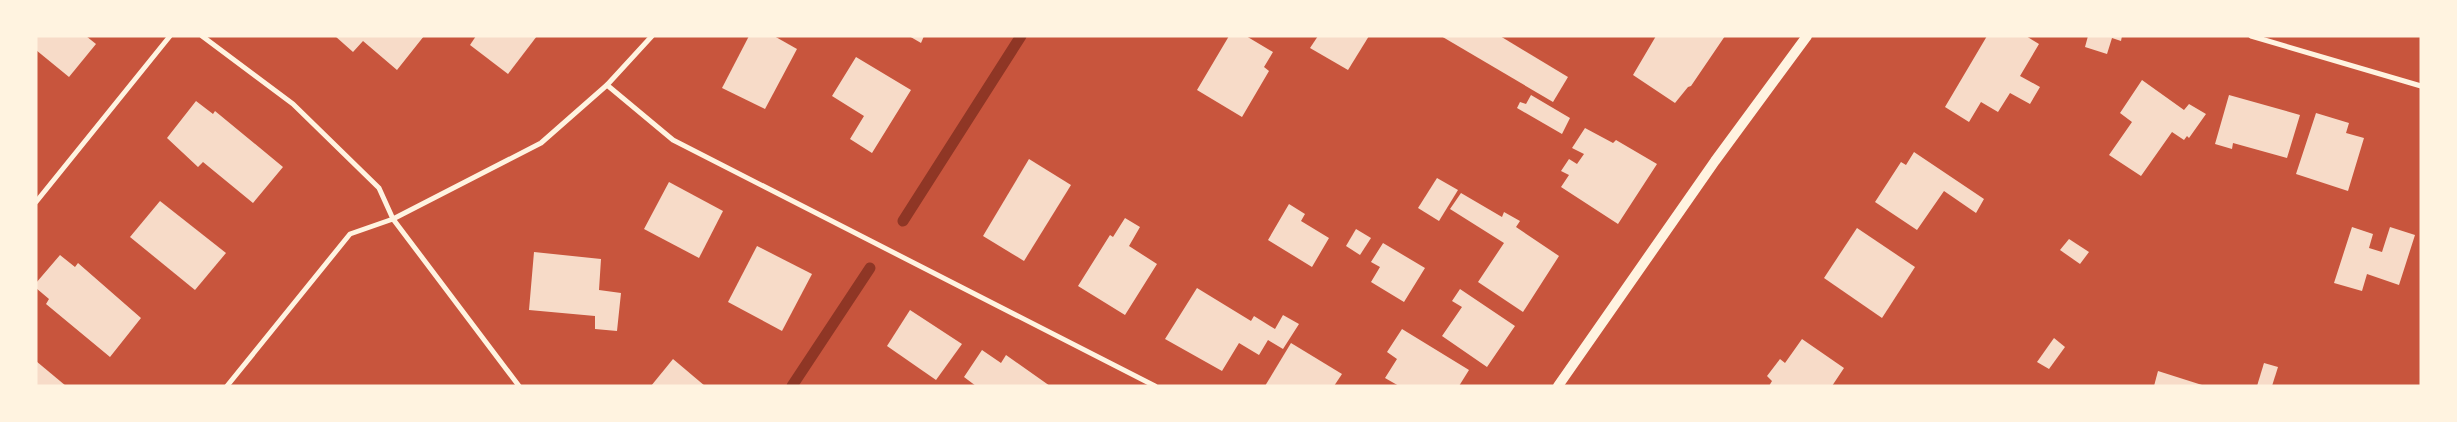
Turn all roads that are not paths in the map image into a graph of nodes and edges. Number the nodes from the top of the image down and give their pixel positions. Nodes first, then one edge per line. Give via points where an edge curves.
1 (170, 36) edge
2 (202, 36) edge
3 (652, 36) edge
4 (1807, 36) edge
5 (2251, 36) edge
6 (607, 85) junction
7 (2421, 86) edge
8 (36, 202) edge
9 (393, 219) junction
10 (228, 386) edge
11 (519, 386) edge
12 (1155, 386) edge
13 (1558, 386) edge

1 - 8 street
2 - 9 street via 293,104 379,188
3 - 6 street
4 - 13 main road via 1715,161
5 - 7 street
6 - 9 street via 541,143
6 - 12 street via 674,140
9 - 10 street via 350,234
9 - 11 street

